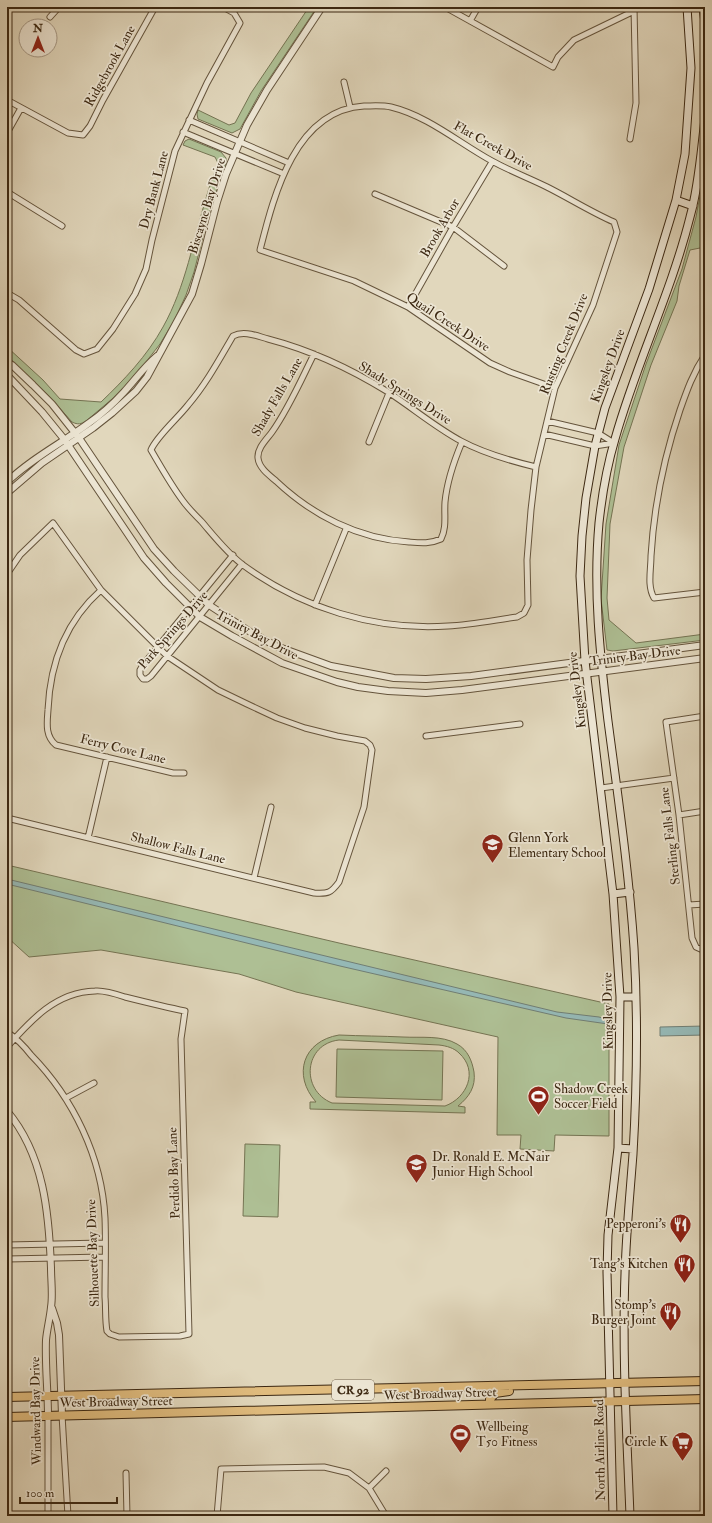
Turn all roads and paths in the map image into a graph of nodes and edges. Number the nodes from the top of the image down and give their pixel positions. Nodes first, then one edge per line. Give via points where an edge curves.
1 (59, 7) edge
2 (155, 7) edge
3 (223, 7) edge
4 (322, 7) edge
5 (445, 7) edge
6 (478, 7) edge
7 (687, 7) edge
8 (703, 7) edge
9 (634, 9) edge
10 (50, 17) dead end
11 (470, 21) junction
12 (705, 23) edge
13 (344, 82) dead end
14 (7, 100) edge
15 (350, 107) junction
16 (21, 108) junction
17 (705, 118) edge
18 (189, 120) junction
19 (183, 132) junction
20 (7, 133) edge
21 (630, 139) dead end
22 (240, 142) junction
23 (234, 153) junction
24 (492, 162) junction
25 (288, 163) junction
26 (284, 174) junction
27 (7, 192) edge
28 (375, 194) dead end
29 (676, 200) junction
30 (693, 206) junction
31 (62, 226) dead end
32 (453, 228) junction
33 (616, 228) joint
34 (504, 266) dead end
35 (7, 293) edge
36 (408, 307) junction
37 (314, 354) junction
38 (705, 355) edge
39 (7, 362) edge
40 (7, 375) edge
41 (555, 388) junction
42 (389, 393) junction
43 (547, 421) junction
44 (598, 433) junction
45 (544, 434) junction
46 (77, 435) junction
47 (64, 439) junction
48 (369, 442) dead end
49 (462, 442) junction
50 (614, 443) junction
51 (68, 446) junction
52 (595, 446) junction
53 (536, 467) junction
54 (7, 482) edge
55 (7, 493) edge
56 (346, 529) junction
57 (233, 555) junction
58 (242, 564) junction
59 (7, 574) edge
60 (101, 590) junction
61 (705, 592) edge
62 (200, 596) junction
63 (315, 605) junction
64 (209, 606) junction
65 (191, 607) junction
66 (200, 616) junction
67 (705, 645) edge
68 (158, 647) junction
69 (167, 656) junction
70 (600, 658) junction
71 (705, 658) edge
72 (585, 661) junction
73 (602, 672) junction
74 (586, 673) junction
75 (705, 716) edge
76 (520, 724) dead end
77 (426, 736) dead end
78 (107, 757) junction
79 (184, 773) dead end
80 (674, 778) junction
81 (616, 786) junction
82 (601, 788) junction
83 (271, 807) dead end
84 (705, 811) edge
85 (679, 815) junction
86 (7, 818) edge
87 (88, 838) junction
88 (254, 878) junction
89 (630, 892) junction
90 (613, 894) junction
91 (705, 904) edge
92 (689, 905) junction
93 (705, 951) edge
94 (620, 997) junction
95 (636, 997) junction
96 (7, 1032) edge
97 (16, 1038) junction
98 (7, 1047) edge
99 (94, 1083) dead end
100 (66, 1098) junction
101 (7, 1110) edge
102 (618, 1148) junction
103 (633, 1149) junction
104 (104, 1243) junction
105 (49, 1244) junction
106 (7, 1245) edge
107 (104, 1256) junction
108 (50, 1258) junction
109 (7, 1259) edge
110 (52, 1307) junction
111 (110, 1334) joint
112 (705, 1381) edge
113 (610, 1384) junction
114 (625, 1384) junction
115 (539, 1385) junction
116 (48, 1396) junction
117 (61, 1396) junction
118 (7, 1397) edge
119 (705, 1399) edge
120 (626, 1401) junction
121 (610, 1402) junction
122 (490, 1404) junction
123 (62, 1415) junction
124 (48, 1416) junction
125 (7, 1417) edge
126 (386, 1471) dead end
127 (126, 1473) dead end
128 (369, 1488) junction
129 (48, 1516) edge
130 (68, 1516) edge
131 (127, 1516) edge
132 (217, 1516) edge
133 (386, 1516) edge
134 (613, 1516) edge
135 (630, 1516) edge

1 - 10 street
2 - 16 street, Ridgebrook Lane via 83,135 68,133
3 - 18 street, Dry Bank Lane via 234,13 240,23
4 - 22 street, Biscayne Bay Drive via 267,90
5 - 11 street
6 - 11 street
7 - 29 main road, Kingsley Drive via 691,68 685,154
8 - 12 main road
9 - 11 street via 574,40 558,57 553,68
9 - 21 street via 636,103
13 - 15 street
14 - 16 street
15 - 24 street, Flat Creek Drive via 390,107 415,116
15 - 25 street via 311,130
16 - 20 street
17 - 30 main road, Kingsley Drive
18 - 19 street, Dry Bank Lane
18 - 22 street
19 - 23 street
19 - 35 street, Dry Bank Lane via 175,151 146,269 135,294 97,349 84,354 76,350
22 - 23 street, Biscayne Bay Drive
22 - 25 street
23 - 26 street
23 - 46 street, Biscayne Bay Drive via 217,202 192,294 175,328 160,353 114,402
24 - 32 street, Brook Arbor
24 - 33 street, Flat Creek Drive via 614,222
25 - 26 street
26 - 36 street, Quail Creek Drive via 260,250 354,281
27 - 31 street
28 - 32 street
29 - 30 main road
29 - 44 main road, Kingsley Drive via 649,289
30 - 50 main road, Kingsley Drive via 669,286
32 - 34 street
32 - 36 street, Brook Arbor
33 - 41 street, Rusting Creek Drive via 617,232 593,306
36 - 41 street, Quail Creek Drive via 490,362
37 - 42 street, Shady Springs Drive
37 - 56 street, Shady Falls Lane via 283,413 258,451 258,459 262,468 293,497
37 - 57 street, Shady Springs Drive via 275,340 238,333 233,336 208,378 150,450 183,501
38 - 61 street via 695,369 670,440 653,530 650,582 650,591 654,598
39 - 46 street, Trinity Bay Drive via 33,384
40 - 47 street, Trinity Bay Drive
41 - 43 street, Rusting Creek Drive
42 - 48 street
42 - 49 street, Shady Springs Drive
43 - 44 street
43 - 45 street, Rusting Creek Drive
44 - 50 street
44 - 52 main road, Kingsley Drive
45 - 52 street
45 - 53 street, Rusting Creek Drive
46 - 47 street, Biscayne Bay Drive
46 - 51 street, Biscayne Bay Drive
46 - 62 street, Trinity Bay Drive via 154,549
47 - 51 street, Trinity Bay Drive
47 - 54 street, Biscayne Bay Drive
49 - 53 street, Shady Springs Drive via 493,455
49 - 56 street via 451,469 441,539 433,543 402,542
50 - 52 street
50 - 70 main road, Kingsley Drive via 600,520 597,558
51 - 55 street, Biscayne Bay Drive via 29,473
51 - 65 street, Trinity Bay Drive via 144,558
52 - 72 main road, Kingsley Drive via 586,498 580,576
53 - 63 street, Rusting Creek Drive via 527,560 528,605 524,613 518,617 448,626 411,626 367,621
56 - 63 street
57 - 58 street
57 - 62 street, Park Springs Drive
58 - 63 street via 276,586
58 - 64 street, Park Springs Drive
59 - 60 street via 20,555 53,523
60 - 68 street
60 - 78 street, Ferry Cove Lane via 72,625 53,666 47,725 49,736 56,744
62 - 64 street, Trinity Bay Drive
62 - 65 street, Park Springs Drive
64 - 66 street, Park Springs Drive
64 - 72 street, Trinity Bay Drive via 276,646 331,666 394,678 449,679
65 - 66 street, Trinity Bay Drive
65 - 68 street, Park Springs Drive
66 - 69 street, Park Springs Drive
66 - 74 street, Trinity Bay Drive via 282,663 358,687 426,693
67 - 70 street, Trinity Bay Drive
68 - 69 street
68 - 69 street, Park Springs Drive via 140,670 143,679 151,676
69 - 88 street, Shallow Falls Lane via 218,690 277,718 305,728 365,741 372,750 364,807 339,882 333,891 325,894
70 - 72 street, Trinity Bay Drive
70 - 73 main road, Kingsley Drive
71 - 73 street, Trinity Bay Drive
72 - 74 main road, Kingsley Drive
73 - 74 street, Trinity Bay Drive
73 - 81 main road, Kingsley Drive
74 - 82 main road, Kingsley Drive
75 - 80 street, Sterling Falls Lane via 666,722
76 - 77 street
78 - 79 street, Ferry Cove Lane via 173,773
78 - 87 street
80 - 81 street
80 - 85 street, Sterling Falls Lane
81 - 82 street
81 - 89 main road, Kingsley Drive
82 - 90 main road, Kingsley Drive
83 - 88 street
84 - 85 street
85 - 92 street, Sterling Falls Lane
86 - 87 street, Shallow Falls Lane
87 - 88 street, Shallow Falls Lane
89 - 90 main road
89 - 95 main road, Kingsley Drive
90 - 94 main road, Kingsley Drive
91 - 92 street
92 - 93 street, Sterling Falls Lane via 692,938 696,947
94 - 95 main road
94 - 102 main road, Kingsley Drive
95 - 103 main road, Kingsley Drive via 637,1060
96 - 97 street, Silhouette Bay Drive
97 - 98 street
97 - 100 street, Silhouette Bay Drive via 54,1080
97 - 111 street, Perdido Bay Lane via 36,1016 50,1006 71,995 95,991 185,1012 182,1039 190,1334 119,1337
99 - 100 street
100 - 104 street, Silhouette Bay Drive via 86,1138 94,1163 105,1217
101 - 105 street, Windward Bay Drive via 26,1140 41,1177
102 - 103 main road
102 - 113 main road, Kingsley Drive via 607,1257
103 - 114 main road, Kingsley Drive via 625,1272
104 - 105 street
104 - 107 street, Silhouette Bay Drive
105 - 106 street
105 - 108 street, Windward Bay Drive
107 - 108 street
107 - 111 street, Silhouette Bay Drive via 106,1326
108 - 109 street
108 - 110 street, Windward Bay Drive
110 - 116 street, Windward Bay Drive via 46,1342
110 - 117 street, Windward Bay Drive via 59,1335
112 - 114 main road, West Broadway Street / CR 92
113 - 114 main road, West Broadway Street / CR 92
113 - 115 main road, West Broadway Street / CR 92
113 - 121 main road, North Airline Road
114 - 120 main road, North Airline Road
115 - 117 main road, West Broadway Street / CR 92
115 - 122 main road via 495,1393 490,1399
116 - 117 main road, West Broadway Street / CR 92
116 - 118 main road, West Broadway Street / CR 92
116 - 124 street, Windward Bay Drive
117 - 123 street, Windward Bay Drive
119 - 120 main road, West Broadway Street / CR 92
120 - 121 main road, West Broadway Street / CR 92
120 - 135 main road, North Airline Road
121 - 122 main road, West Broadway Street / CR 92
121 - 134 main road, North Airline Road
122 - 123 main road, West Broadway Street / CR 92
123 - 124 main road, West Broadway Street / CR 92
123 - 130 street, Windward Bay Drive
124 - 125 main road, West Broadway Street / CR 92
124 - 129 street, Windward Bay Drive
126 - 128 street
127 - 131 street
128 - 132 street via 349,1473 324,1467 221,1469
128 - 133 street

